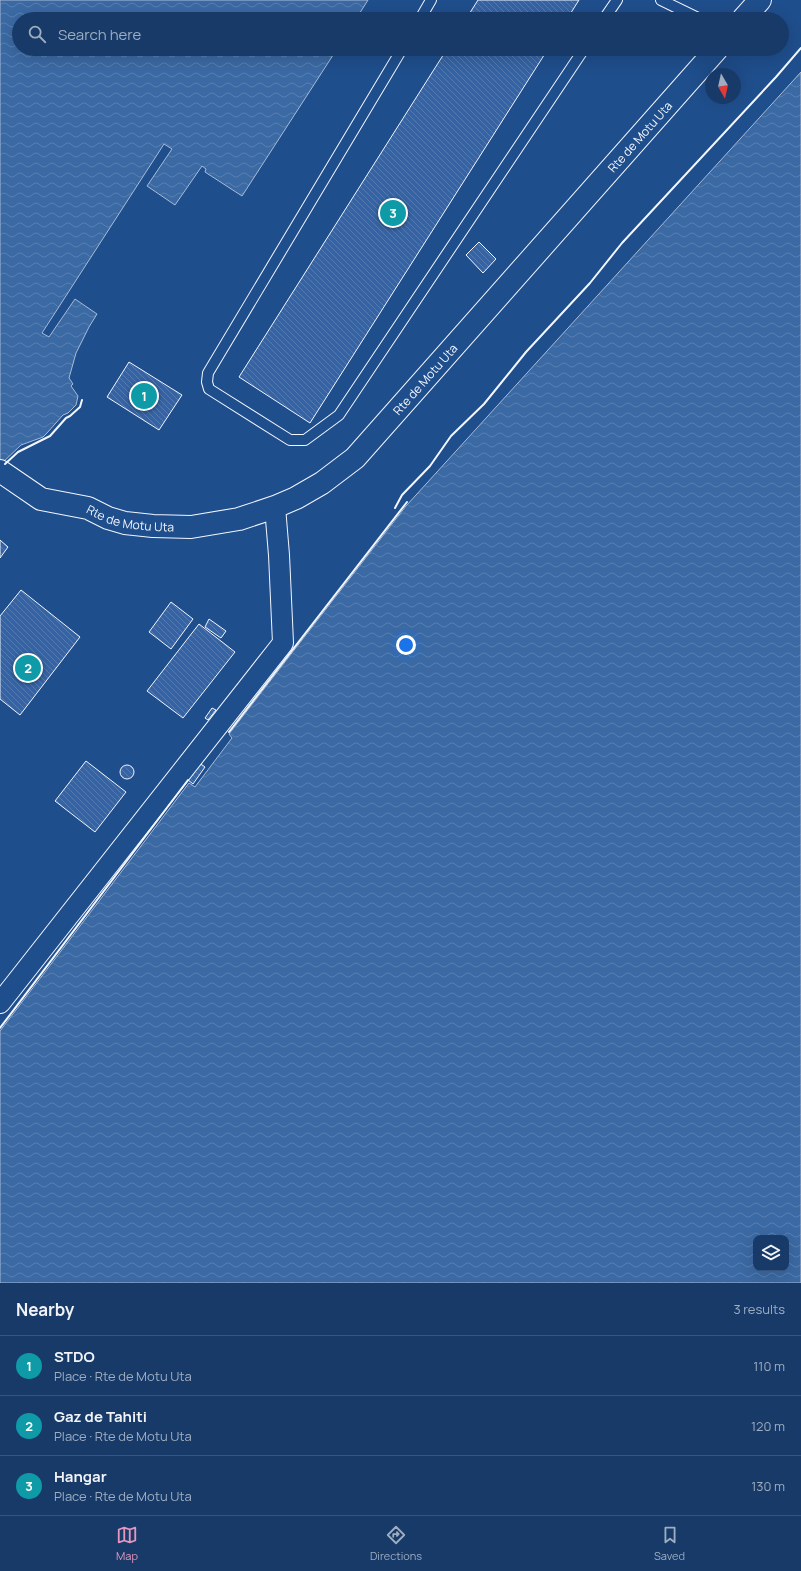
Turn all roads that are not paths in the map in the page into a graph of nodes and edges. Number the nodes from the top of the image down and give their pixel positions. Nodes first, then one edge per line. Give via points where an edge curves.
1 (431, 0) edge
2 (617, 0) edge
3 (661, 0) edge
4 (760, 0) edge
5 (424, 12) edge
6 (609, 12) edge
7 (686, 12) edge
8 (749, 12) edge
9 (398, 56) edge
10 (579, 56) edge
11 (711, 56) edge
12 (0, 471) edge
13 (275, 507) junction
14 (0, 1003) edge

1 - 5 lane
2 - 6 lane
3 - 7 lane
4 - 8 street
9 - 10 lane via 208,373 209,389 290,440 305,440 339,415
11 - 13 street, Rte de Motu Uta via 355,458 308,491
12 - 13 street, Rte de Motu Uta via 41,499 88,508 125,523 191,527 223,523 256,515
13 - 14 street via 280,555 282,643

